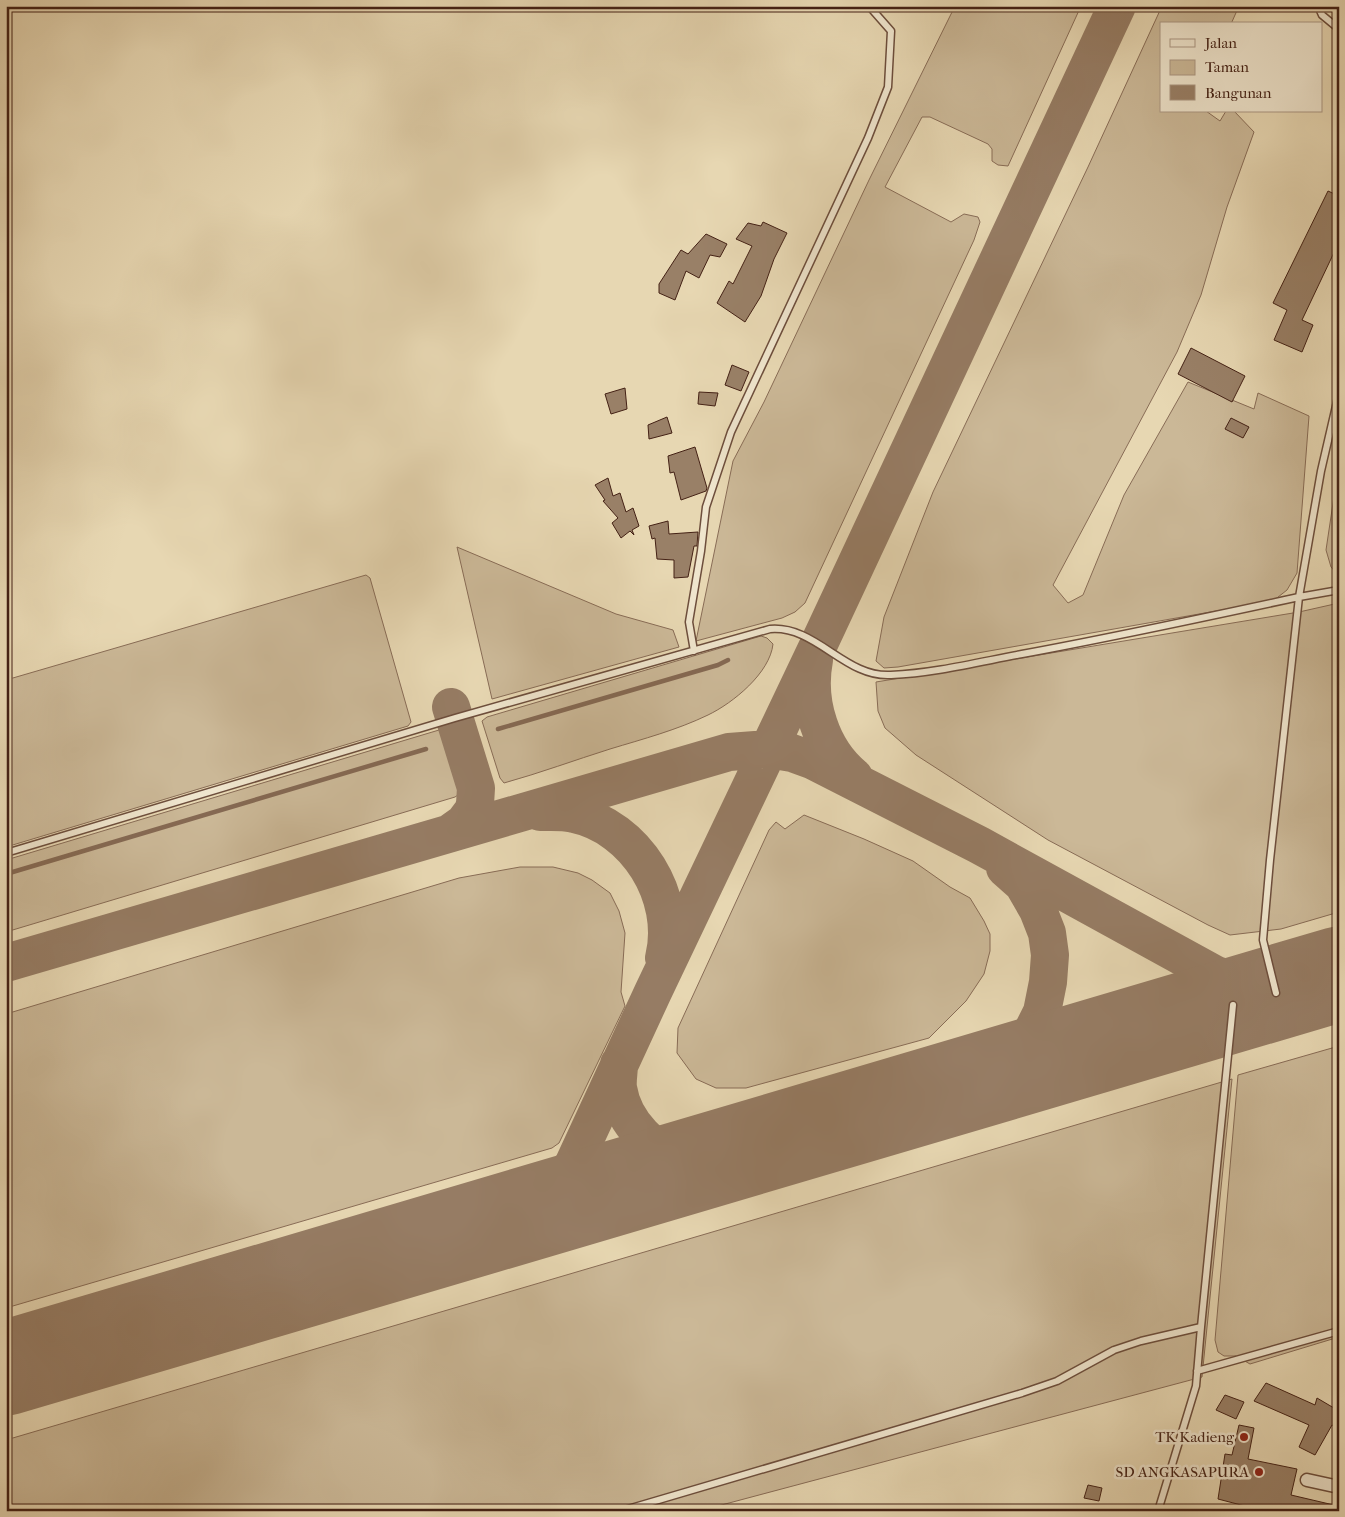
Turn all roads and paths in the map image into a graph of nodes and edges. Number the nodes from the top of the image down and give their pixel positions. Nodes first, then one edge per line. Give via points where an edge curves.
1 (869, 6) edge
2 (1318, 6) edge
3 (1339, 28) edge
4 (1339, 393) edge
5 (1339, 590) edge
6 (1300, 597) junction
7 (694, 651) junction
8 (6, 853) edge
9 (1276, 992) dead end
10 (1233, 1006) dead end
11 (1202, 1327) junction
12 (1339, 1331) edge
13 (1197, 1371) junction
14 (1307, 1480) dead end
15 (1339, 1487) edge
16 (621, 1511) edge
17 (1158, 1511) edge

1 - 7 lane via 891,31 888,88 864,148 731,432 706,507 689,622
2 - 3 lane via 1322,15
4 - 6 lane via 1321,471
5 - 6 lane
6 - 7 lane via 1079,643 890,676 864,671 803,635 780,628
6 - 9 lane via 1263,940
7 - 8 lane via 454,718
10 - 11 lane
11 - 13 lane
11 - 16 lane via 1114,1350 1057,1381 1022,1393
12 - 13 lane
13 - 17 lane via 1188,1415
14 - 15 street

